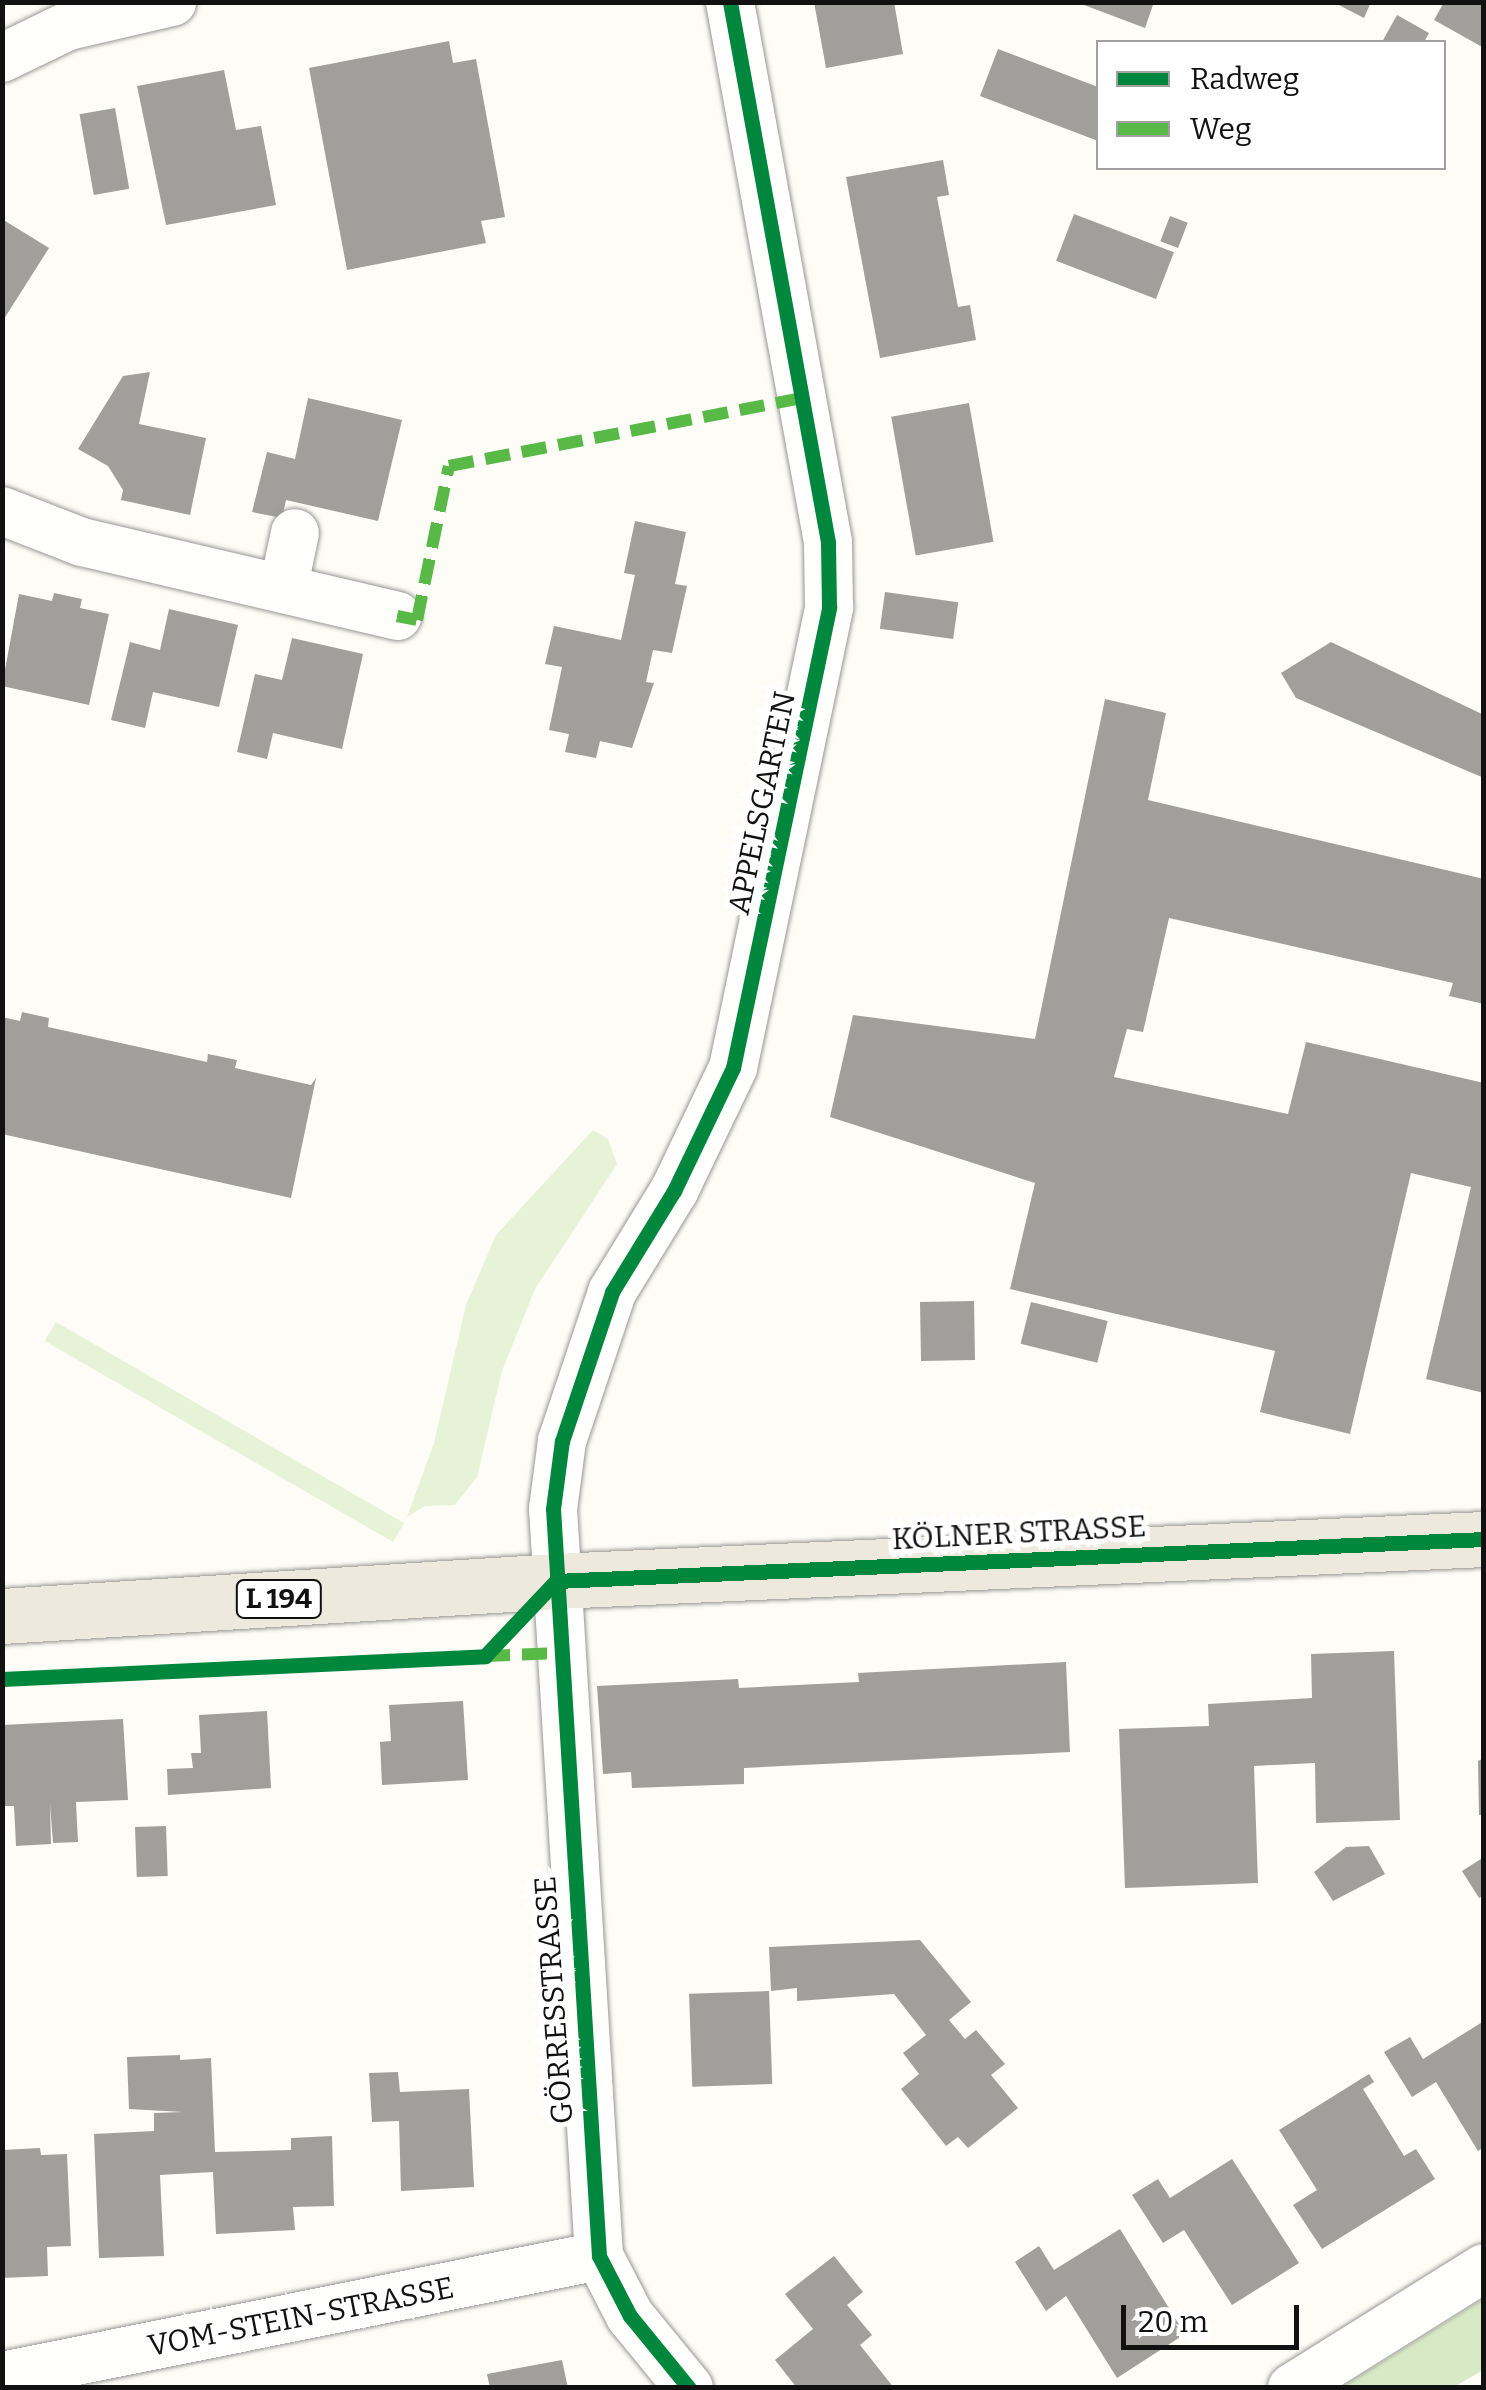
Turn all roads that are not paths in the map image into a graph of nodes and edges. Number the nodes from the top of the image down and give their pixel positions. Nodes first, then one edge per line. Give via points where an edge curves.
1 (172, 2) edge
2 (730, 2) edge
3 (2, 58) edge
4 (2, 511) edge
5 (296, 533) dead end
6 (284, 585) junction
7 (397, 616) dead end
8 (1484, 1539) edge
9 (556, 1581) junction
10 (2, 1616) edge
11 (599, 2256) junction
12 (1484, 2268) edge
13 (2, 2376) edge
14 (689, 2388) edge
15 (1292, 2388) edge

1 - 3 street via 68,26
2 - 9 street, APPELSGARTEN via 828,542 829,607 733,1068 674,1191 612,1292 562,1441 553,1509
4 - 6 street via 82,542
5 - 6 street
6 - 7 street
8 - 9 main road, KÖLNER STRASSE / L 194
9 - 10 main road, KÖLNER STRASSE / L 194
9 - 11 street, GÖRRESSTRASSE
11 - 13 street, VOM-STEIN-STRASSE
11 - 14 street, GÖRRESSTRASSE via 630,2316
12 - 15 street

